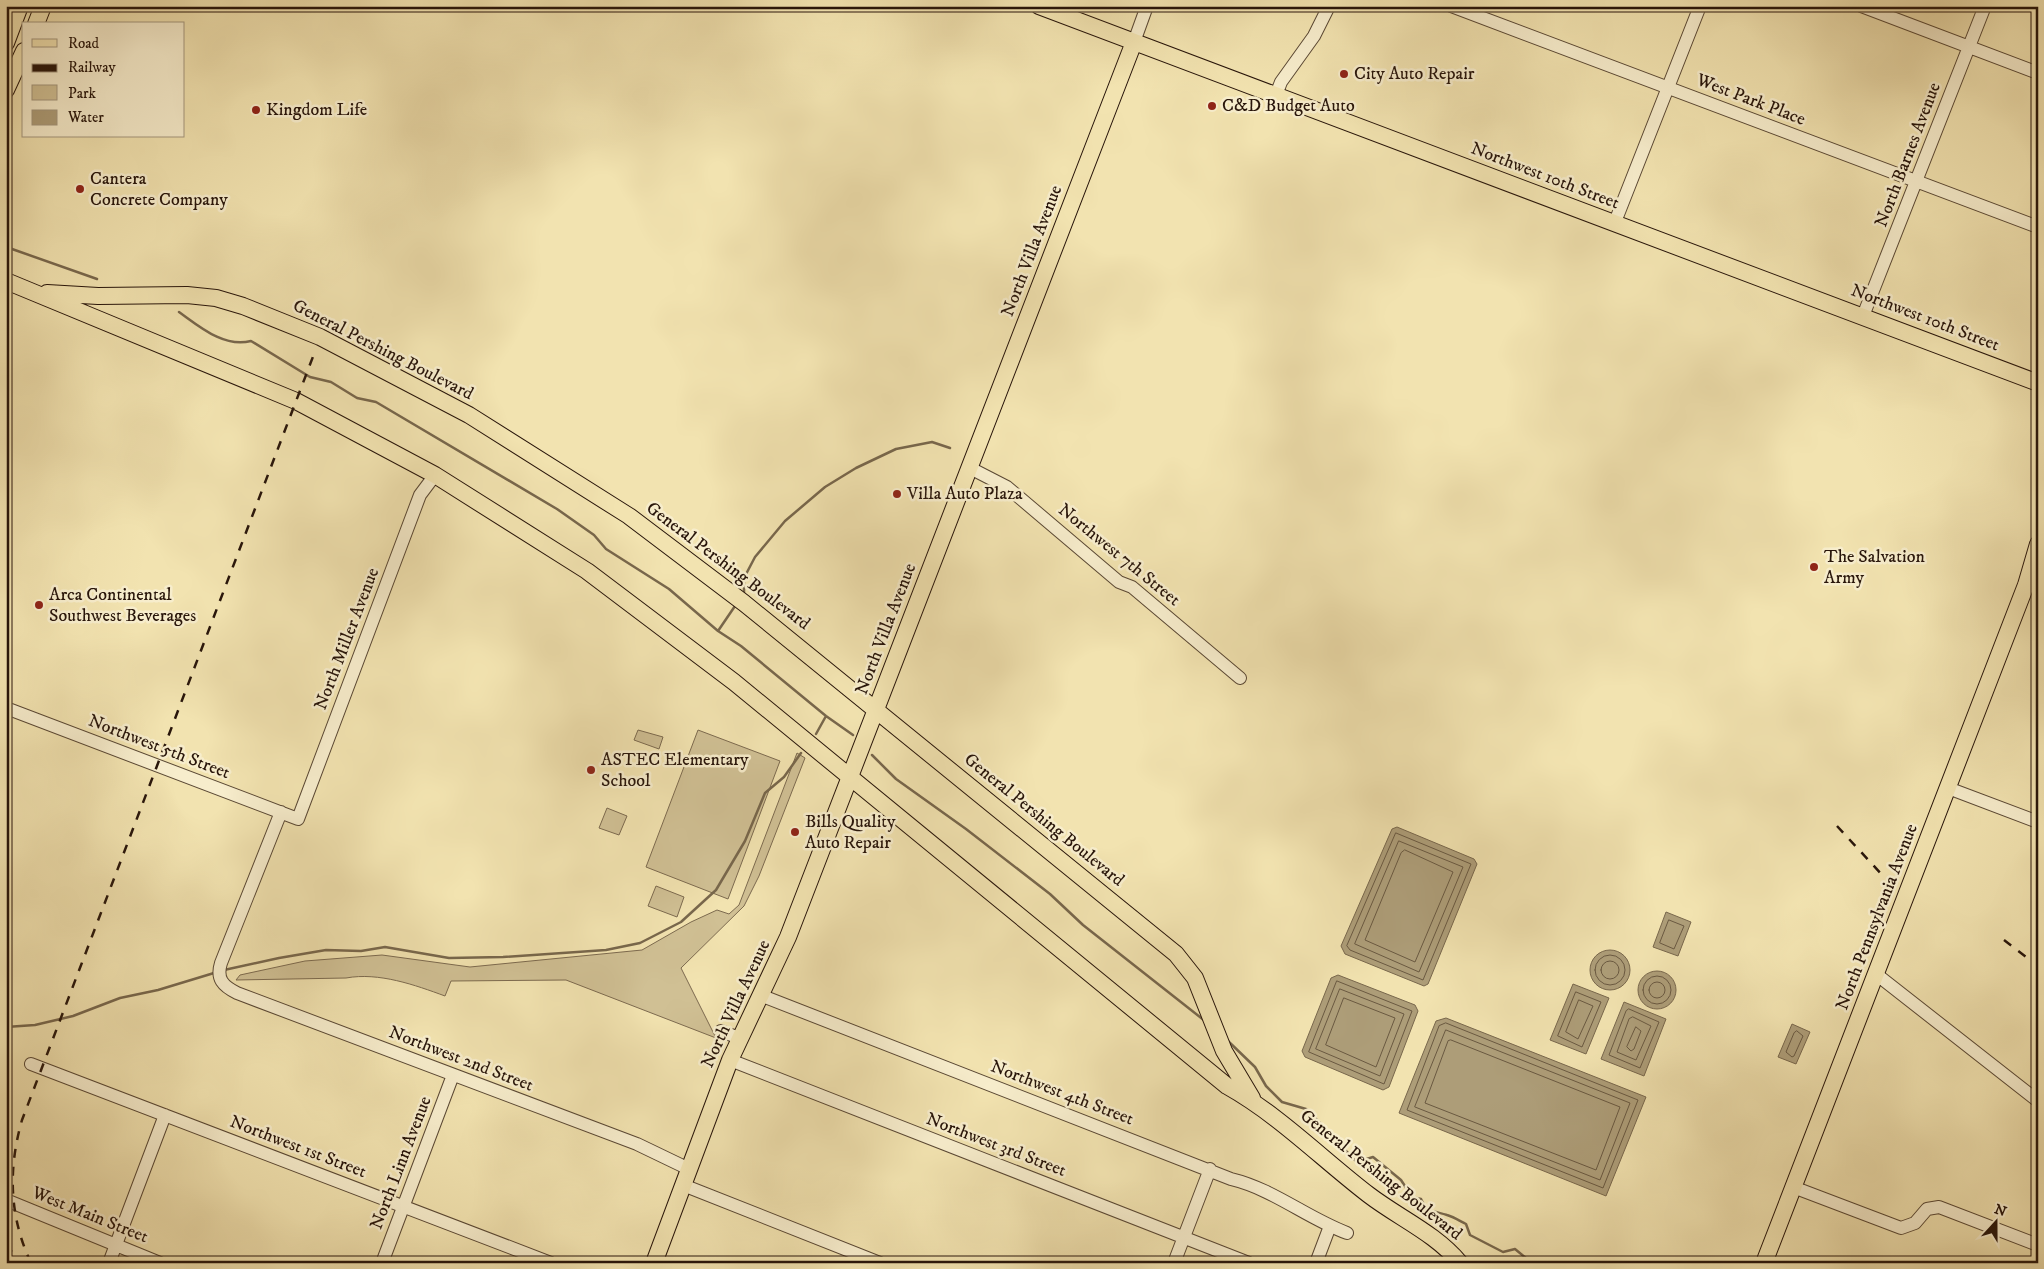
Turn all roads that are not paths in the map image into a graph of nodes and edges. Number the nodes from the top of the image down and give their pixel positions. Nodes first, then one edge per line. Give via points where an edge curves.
1 (20, 6) edge
2 (1039, 6) edge
3 (1148, 6) edge
4 (1330, 6) edge
5 (1451, 6) edge
6 (1700, 6) edge
7 (1861, 6) edge
8 (1985, 6) edge
9 (40, 14) edge
10 (1134, 42) junction
11 (6, 43) edge
12 (1969, 47) junction
13 (22, 55) edge
14 (2038, 72) edge
15 (1668, 88) junction
16 (6, 90) edge
17 (1276, 95) junction
18 (1916, 181) junction
19 (1615, 222) junction
20 (2038, 227) edge
21 (6, 281) edge
22 (36, 292) junction
23 (1864, 316) junction
24 (2038, 383) edge
25 (970, 468) junction
26 (434, 475) junction
27 (2038, 544) edge
28 (2038, 564) edge
29 (2026, 585) junction
30 (1240, 678) dead end
31 (6, 708) edge
32 (876, 709) junction
33 (850, 776) junction
34 (1948, 788) junction
35 (281, 812) junction
36 (298, 819) joint
37 (2038, 822) edge
38 (1876, 974) junction
39 (760, 995) junction
40 (722, 1031) dead end
41 (739, 1038) junction
42 (1221, 1042) junction
43 (1193, 1057) junction
44 (730, 1060) junction
45 (31, 1064) dead end
46 (453, 1075) junction
47 (1253, 1100) junction
48 (2038, 1102) edge
49 (165, 1115) junction
50 (689, 1169) junction
51 (1210, 1170) junction
52 (683, 1185) junction
53 (1793, 1187) junction
54 (6, 1200) edge
55 (403, 1206) junction
56 (1330, 1226) junction
57 (1347, 1233) dead end
58 (1184, 1237) junction
59 (2038, 1244) edge
60 (115, 1245) junction
61 (109, 1263) edge
62 (160, 1263) edge
63 (382, 1263) edge
64 (551, 1263) edge
65 (654, 1263) edge
66 (880, 1263) edge
67 (1174, 1263) edge
68 (1249, 1263) edge
69 (1316, 1263) edge
70 (1460, 1263) edge
71 (1764, 1263) edge

1 - 9 street
1 - 11 main road
2 - 10 main road, Northwest 10th Street
3 - 10 street, North Villa Avenue
4 - 17 street
5 - 15 street, West Park Place
6 - 15 street
7 - 12 street
8 - 12 street, North Barnes Avenue
10 - 17 main road, Northwest 10th Street
10 - 25 main road, North Villa Avenue
12 - 14 street
12 - 18 street, North Barnes Avenue
13 - 16 main road
15 - 18 street, West Park Place
15 - 19 street
17 - 19 main road, Northwest 10th Street
18 - 20 street, West Park Place
18 - 23 street, North Barnes Avenue
19 - 23 main road, Northwest 10th Street
21 - 22 main road, General Pershing Boulevard
22 - 26 main road, General Pershing Boulevard via 296,402
22 - 32 main road, General Pershing Boulevard via 216,298 293,325 372,362 469,415 629,516 790,638
23 - 24 main road, Northwest 10th Street
25 - 30 street, Northwest 7th Street via 1007,487
25 - 32 main road, North Villa Avenue
26 - 33 main road, General Pershing Boulevard via 587,571 734,682
26 - 36 street, North Miller Avenue via 420,495
27 - 29 main road, North Pennsylvania Avenue
28 - 29 main road, North Pennsylvania Avenue
29 - 34 main road, North Pennsylvania Avenue
31 - 35 street, Northwest 5th Street
32 - 33 main road, North Villa Avenue
32 - 42 main road, General Pershing Boulevard via 1176,954 1195,978
33 - 39 main road, North Villa Avenue via 788,936
33 - 43 main road, General Pershing Boulevard
34 - 37 street
34 - 38 main road, North Pennsylvania Avenue
35 - 36 street, Northwest 5th Street
35 - 46 street, Northwest 2nd Street via 221,963 220,979 237,993
38 - 48 street
38 - 53 main road, North Pennsylvania Avenue
39 - 41 main road, North Villa Avenue
39 - 51 street, Northwest 4th Street
40 - 41 street
41 - 44 main road, North Villa Avenue
42 - 43 main road via 1210,1056
42 - 47 main road, General Pershing Boulevard via 1228,1060
43 - 47 main road, General Pershing Boulevard via 1227,1086
44 - 50 main road, North Villa Avenue
44 - 58 street, Northwest 3rd Street
45 - 49 street, Northwest 1st Street
46 - 50 street, Northwest 2nd Street via 637,1144
46 - 55 street, North Linn Avenue
47 - 70 main road, General Pershing Boulevard via 1369,1195 1444,1246
49 - 55 street, Northwest 1st Street
49 - 60 street
50 - 52 main road, North Villa Avenue
51 - 56 street, Northwest 4th Street via 1252,1184
51 - 58 street
52 - 65 main road, North Villa Avenue
52 - 66 street
53 - 59 street via 1902,1228 1915,1223 1927,1209 1939,1207
53 - 71 main road, North Pennsylvania Avenue
54 - 60 street, West Main Street
55 - 63 street, North Linn Avenue
55 - 64 street, Northwest 1st Street
56 - 57 street, Northwest 4th Street
56 - 69 street
58 - 67 street
58 - 68 street, Northwest 3rd Street
60 - 61 street
60 - 62 street, West Main Street

